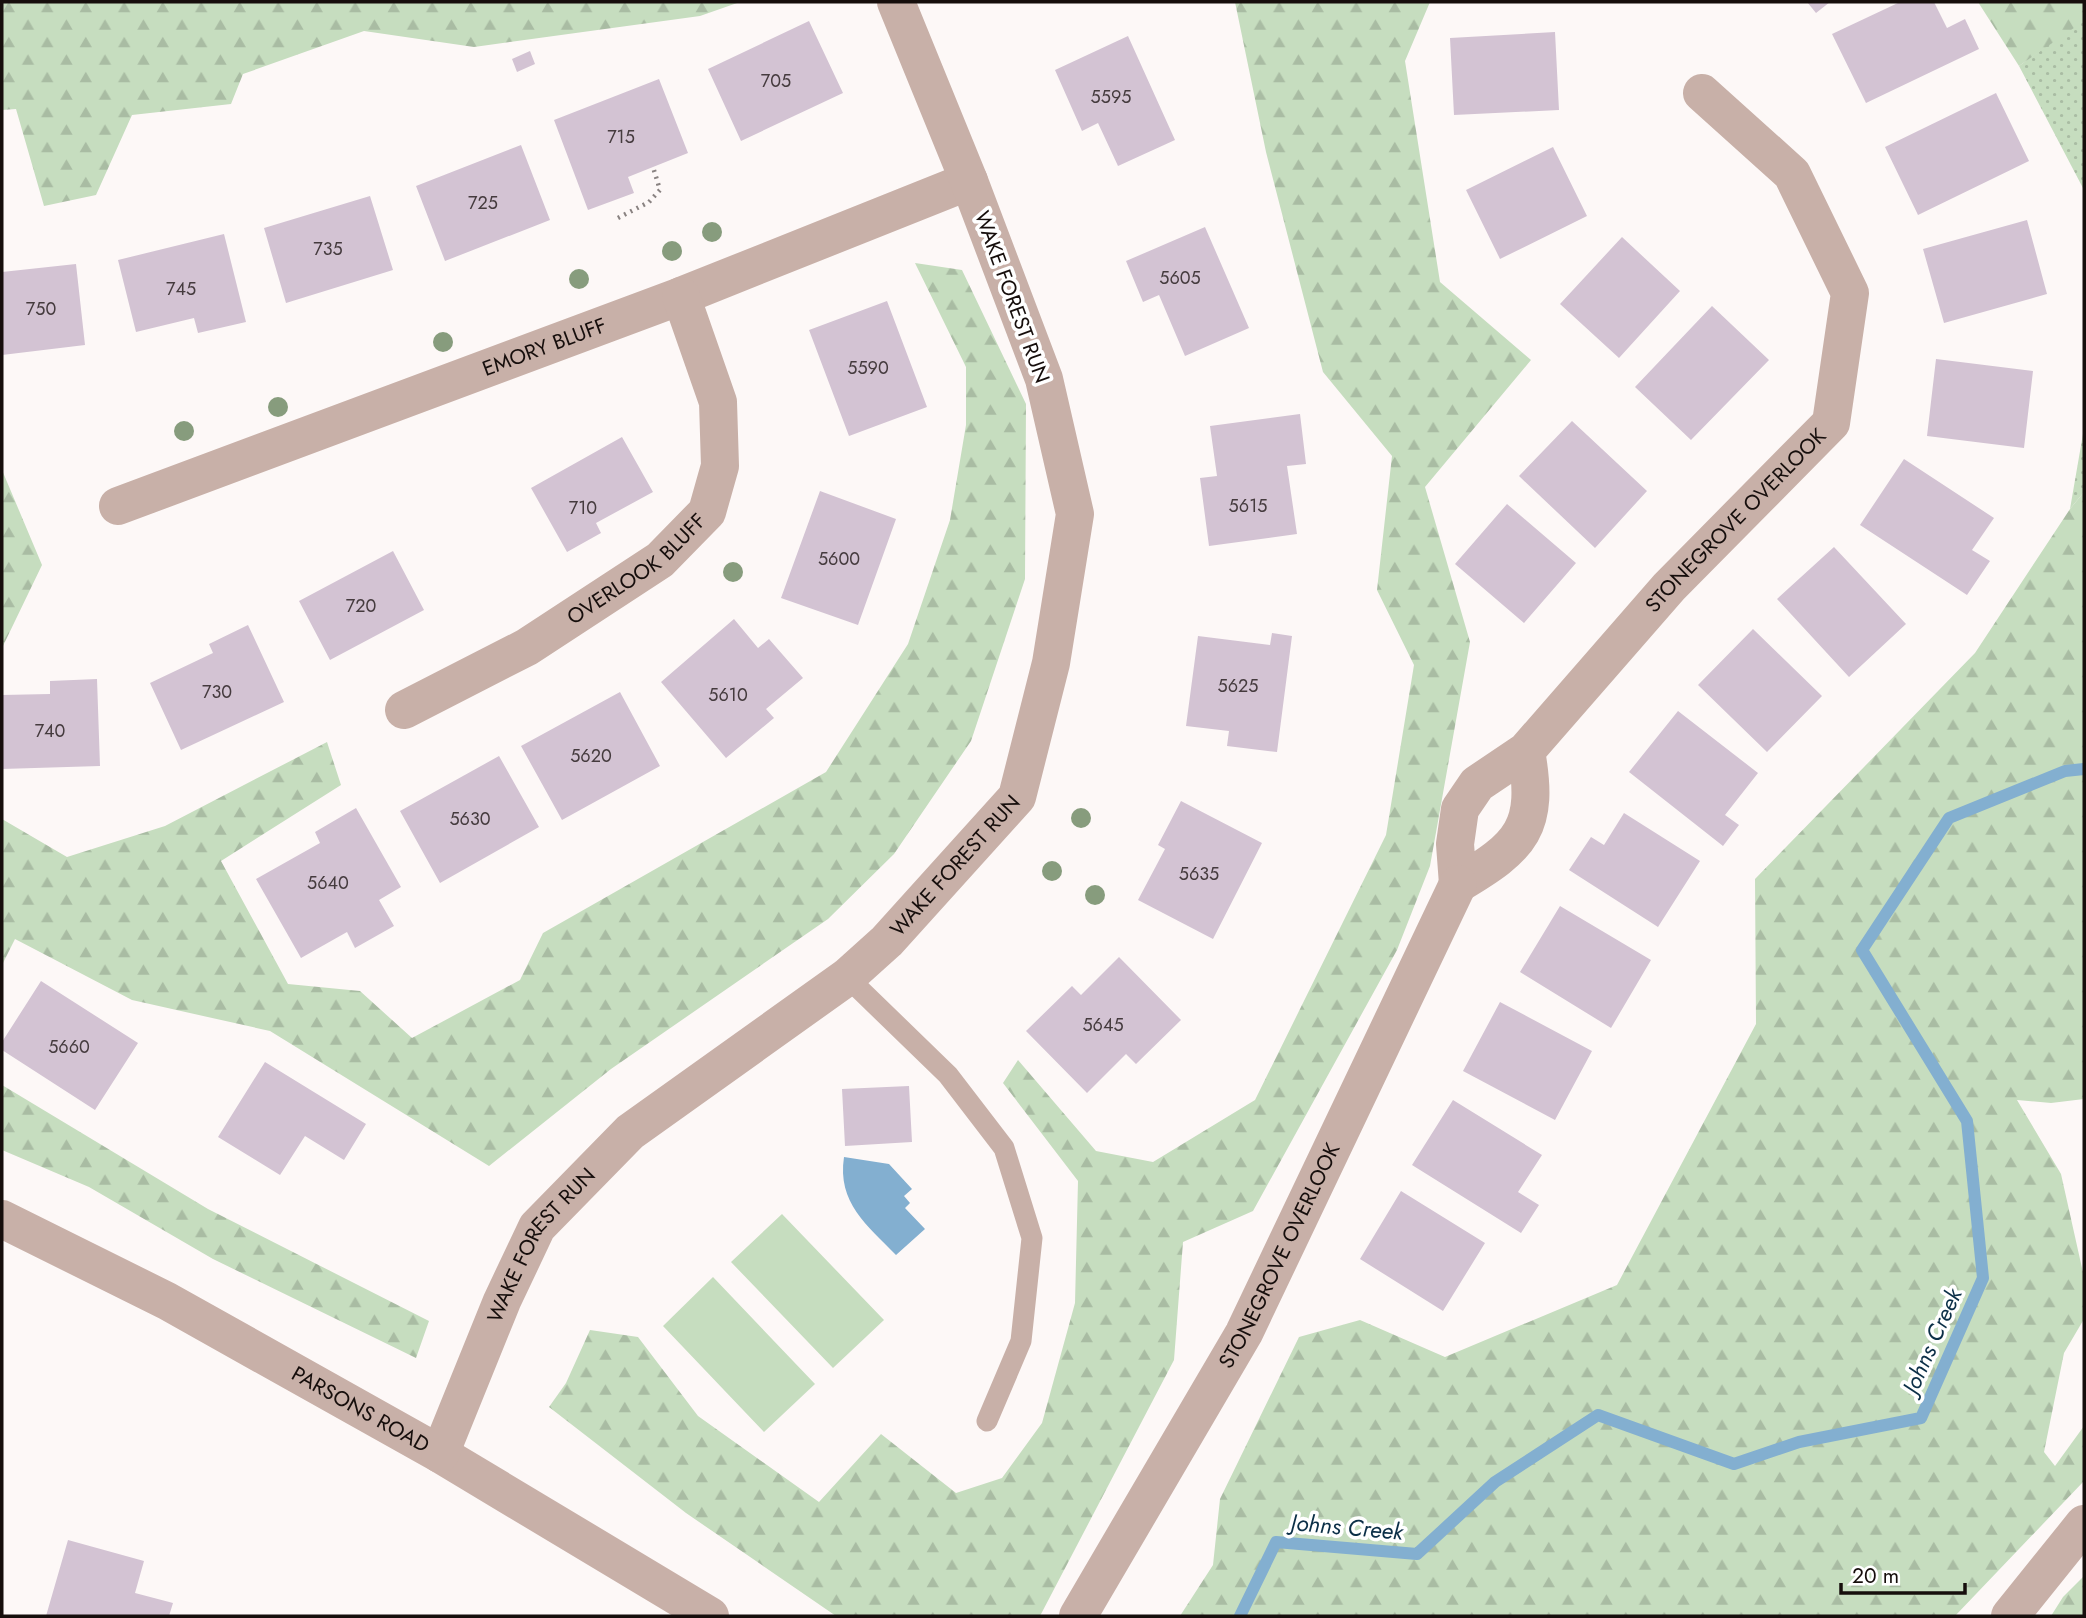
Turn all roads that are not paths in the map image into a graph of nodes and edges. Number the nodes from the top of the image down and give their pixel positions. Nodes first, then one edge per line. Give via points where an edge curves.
1 (896, 2) edge
2 (1702, 93) dead end
3 (969, 181) junction
4 (681, 296) junction
5 (118, 506) dead end
6 (404, 710) dead end
7 (1526, 751) junction
8 (1458, 884) junction
9 (847, 977) junction
10 (2, 1219) edge
11 (987, 1421) dead end
12 (440, 1454) junction
13 (2084, 1524) edge
14 (710, 1616) edge
15 (1078, 1616) edge
16 (2010, 1616) edge

1 - 3 street, WAKE FOREST RUN
2 - 7 street, STONEGROVE OVERLOOK via 1792,174 1850,293 1831,424 1669,587
3 - 4 street, EMORY BLUFF
3 - 9 street, WAKE FOREST RUN via 1044,379 1075,514 1051,663 1017,797 887,941
4 - 5 street, EMORY BLUFF
4 - 6 street, OVERLOOK BLUFF via 719,402 720,466 707,512 660,560 527,647
7 - 8 street, STONEGROVE OVERLOOK via 1477,784 1460,808 1455,844
7 - 8 street via 1532,781 1527,822 1519,840
8 - 15 street, STONEGROVE OVERLOOK via 1244,1332
9 - 11 lane via 948,1075 1004,1149 1032,1238 1021,1341
9 - 12 street, WAKE FOREST RUN via 630,1132 537,1227
10 - 12 street, PARSONS ROAD via 167,1301
12 - 14 street, PARSONS ROAD
13 - 16 street

